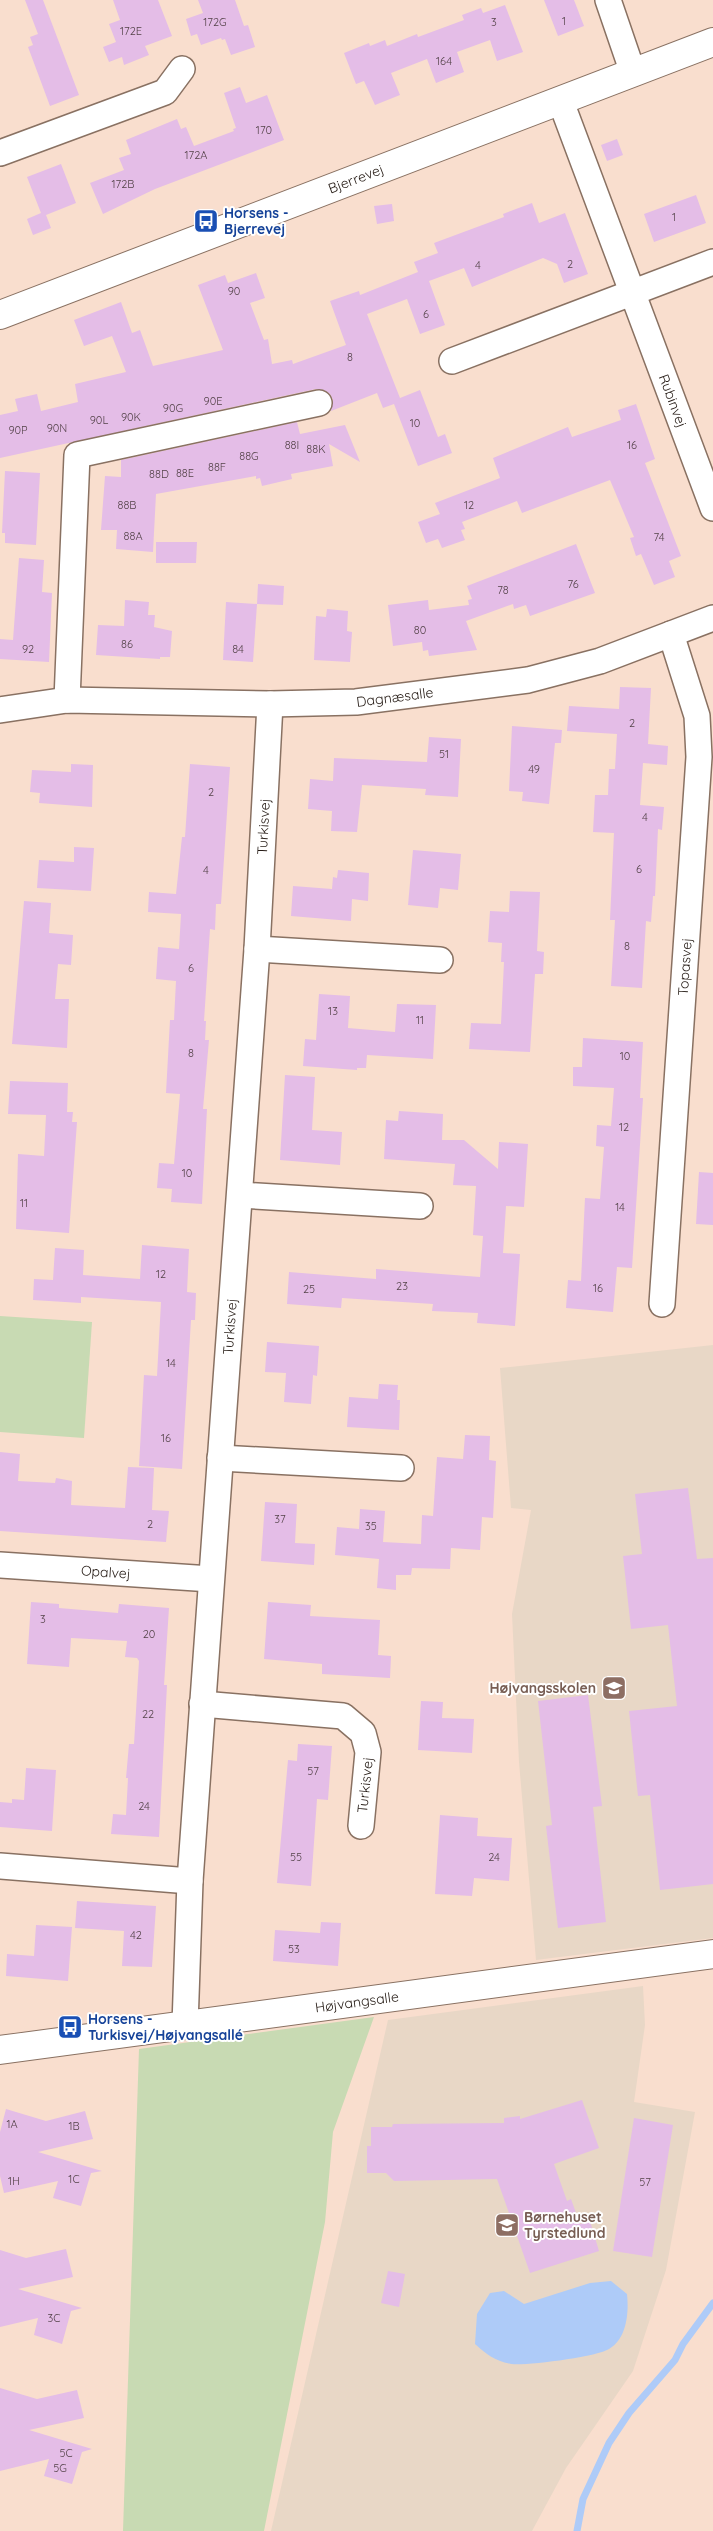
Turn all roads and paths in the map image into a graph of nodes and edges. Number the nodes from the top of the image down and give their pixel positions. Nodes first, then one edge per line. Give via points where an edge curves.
1 (608, 0) edge
2 (713, 42) edge
3 (182, 70) dead end
4 (633, 74) junction
5 (561, 102) junction
6 (0, 153) edge
7 (713, 262) edge
8 (632, 293) junction
9 (0, 315) edge
10 (452, 362) dead end
11 (319, 403) dead end
12 (713, 508) edge
13 (713, 618) edge
14 (671, 634) junction
15 (67, 700) junction
16 (270, 704) junction
17 (0, 710) edge
18 (258, 949) junction
19 (440, 960) dead end
20 (240, 1195) junction
21 (420, 1206) dead end
22 (662, 1304) dead end
23 (220, 1458) junction
24 (401, 1468) dead end
25 (0, 1565) edge
26 (211, 1579) junction
27 (202, 1704) junction
28 (361, 1826) dead end
29 (0, 1866) edge
30 (190, 1881) junction
31 (713, 1954) edge
32 (185, 2025) junction
33 (0, 2050) edge

1 - 4 street
2 - 4 street, Bjerrevej
3 - 6 street via 165,92
4 - 5 street, Bjerrevej
5 - 8 street, Rubinvej
5 - 9 street, Bjerrevej
7 - 8 street
8 - 10 street
8 - 12 street, Rubinvej
11 - 15 street via 77,455
13 - 14 street, Dagnæsalle
14 - 16 street, Dagnæsalle via 600,661 528,680 356,702
14 - 22 street, Topasvej via 697,716 699,757
15 - 16 street, Dagnæsalle
15 - 17 street, Dagnæsalle
16 - 18 street, Turkisvej
18 - 19 street
18 - 20 street, Turkisvej
20 - 21 street
20 - 23 street, Turkisvej
23 - 24 street
23 - 26 street, Turkisvej
25 - 26 street, Opalvej
26 - 27 street, Turkisvej
27 - 28 street, Turkisvej via 343,1716 364,1733 368,1752
27 - 30 street, Turkisvej
29 - 30 street
30 - 32 street, Turkisvej
31 - 32 street, Højvangsalle
32 - 33 street, Højvangsalle

